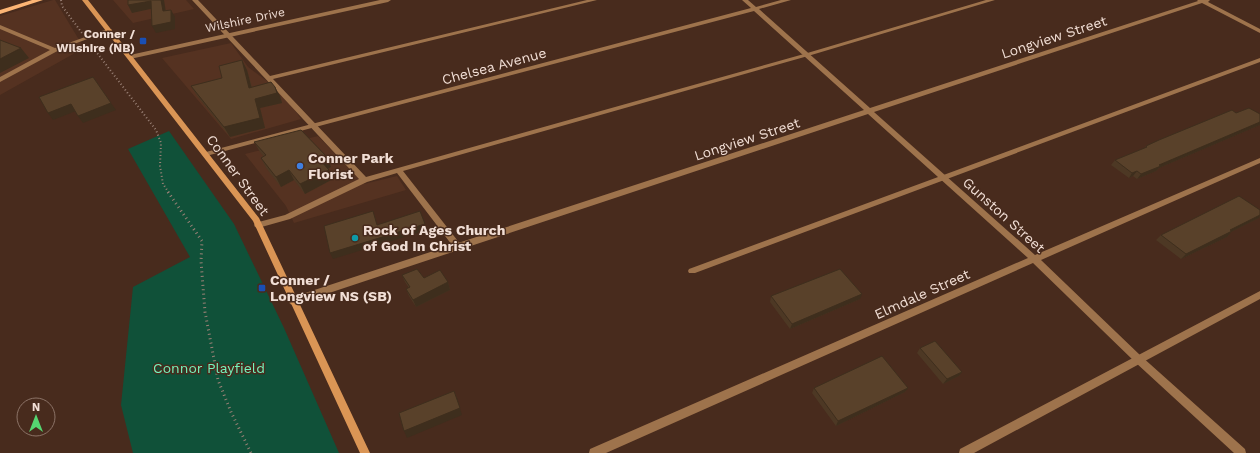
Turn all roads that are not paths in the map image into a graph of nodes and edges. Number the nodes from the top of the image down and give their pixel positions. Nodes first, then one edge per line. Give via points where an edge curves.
1 (39, 0) edge
2 (85, 0) edge
3 (195, 0) edge
4 (388, 0) edge
5 (594, 0) edge
6 (745, 0) edge
7 (788, 0) edge
8 (992, 0) edge
9 (1204, 0) edge
10 (755, 9) junction
11 (0, 12) edge
12 (0, 27) edge
13 (109, 30) junction
14 (1260, 31) edge
15 (228, 35) junction
16 (54, 50) junction
17 (806, 55) junction
18 (130, 57) junction
19 (1260, 60) edge
20 (268, 78) junction
21 (0, 80) edge
22 (869, 112) junction
23 (314, 126) junction
24 (206, 154) junction
25 (1260, 160) edge
26 (399, 171) junction
27 (942, 176) junction
28 (364, 180) junction
29 (258, 225) junction
30 (458, 247) junction
31 (1035, 260) junction
32 (692, 271) dead end
33 (1260, 295) edge
34 (294, 301) junction
35 (1138, 359) junction
36 (601, 452) edge
37 (366, 453) edge
38 (964, 453) edge
39 (1242, 453) edge

1 - 11 main road
2 - 13 main road, Conner Street
3 - 15 street
4 - 15 street, Wilshire Drive
5 - 20 street
6 - 10 street, Gunston Street
7 - 10 street, Chelsea Avenue
8 - 17 street
9 - 14 street
9 - 22 street, Longview Street
10 - 17 street, Gunston Street
10 - 23 street, Chelsea Avenue
12 - 16 street
13 - 16 street
13 - 18 main road, Conner Street
15 - 18 street, Wilshire Drive
15 - 20 street
16 - 21 street
17 - 22 street, Gunston Street
17 - 26 street
18 - 24 main road, Conner Street
19 - 27 street
20 - 23 street
22 - 27 street, Gunston Street
22 - 30 street, Longview Street
23 - 24 street, Chelsea Avenue
23 - 28 street
24 - 29 main road, Conner Street
25 - 31 street, Elmdale Street
26 - 28 street
26 - 30 street
27 - 31 street, Gunston Street
27 - 32 street
28 - 29 street via 287,217
29 - 34 main road, Conner Street
30 - 34 street, Longview Street
31 - 35 street, Gunston Street
31 - 36 street, Elmdale Street
33 - 35 street
34 - 37 main road, Conner Street
35 - 38 street
35 - 39 street, Gunston Street

